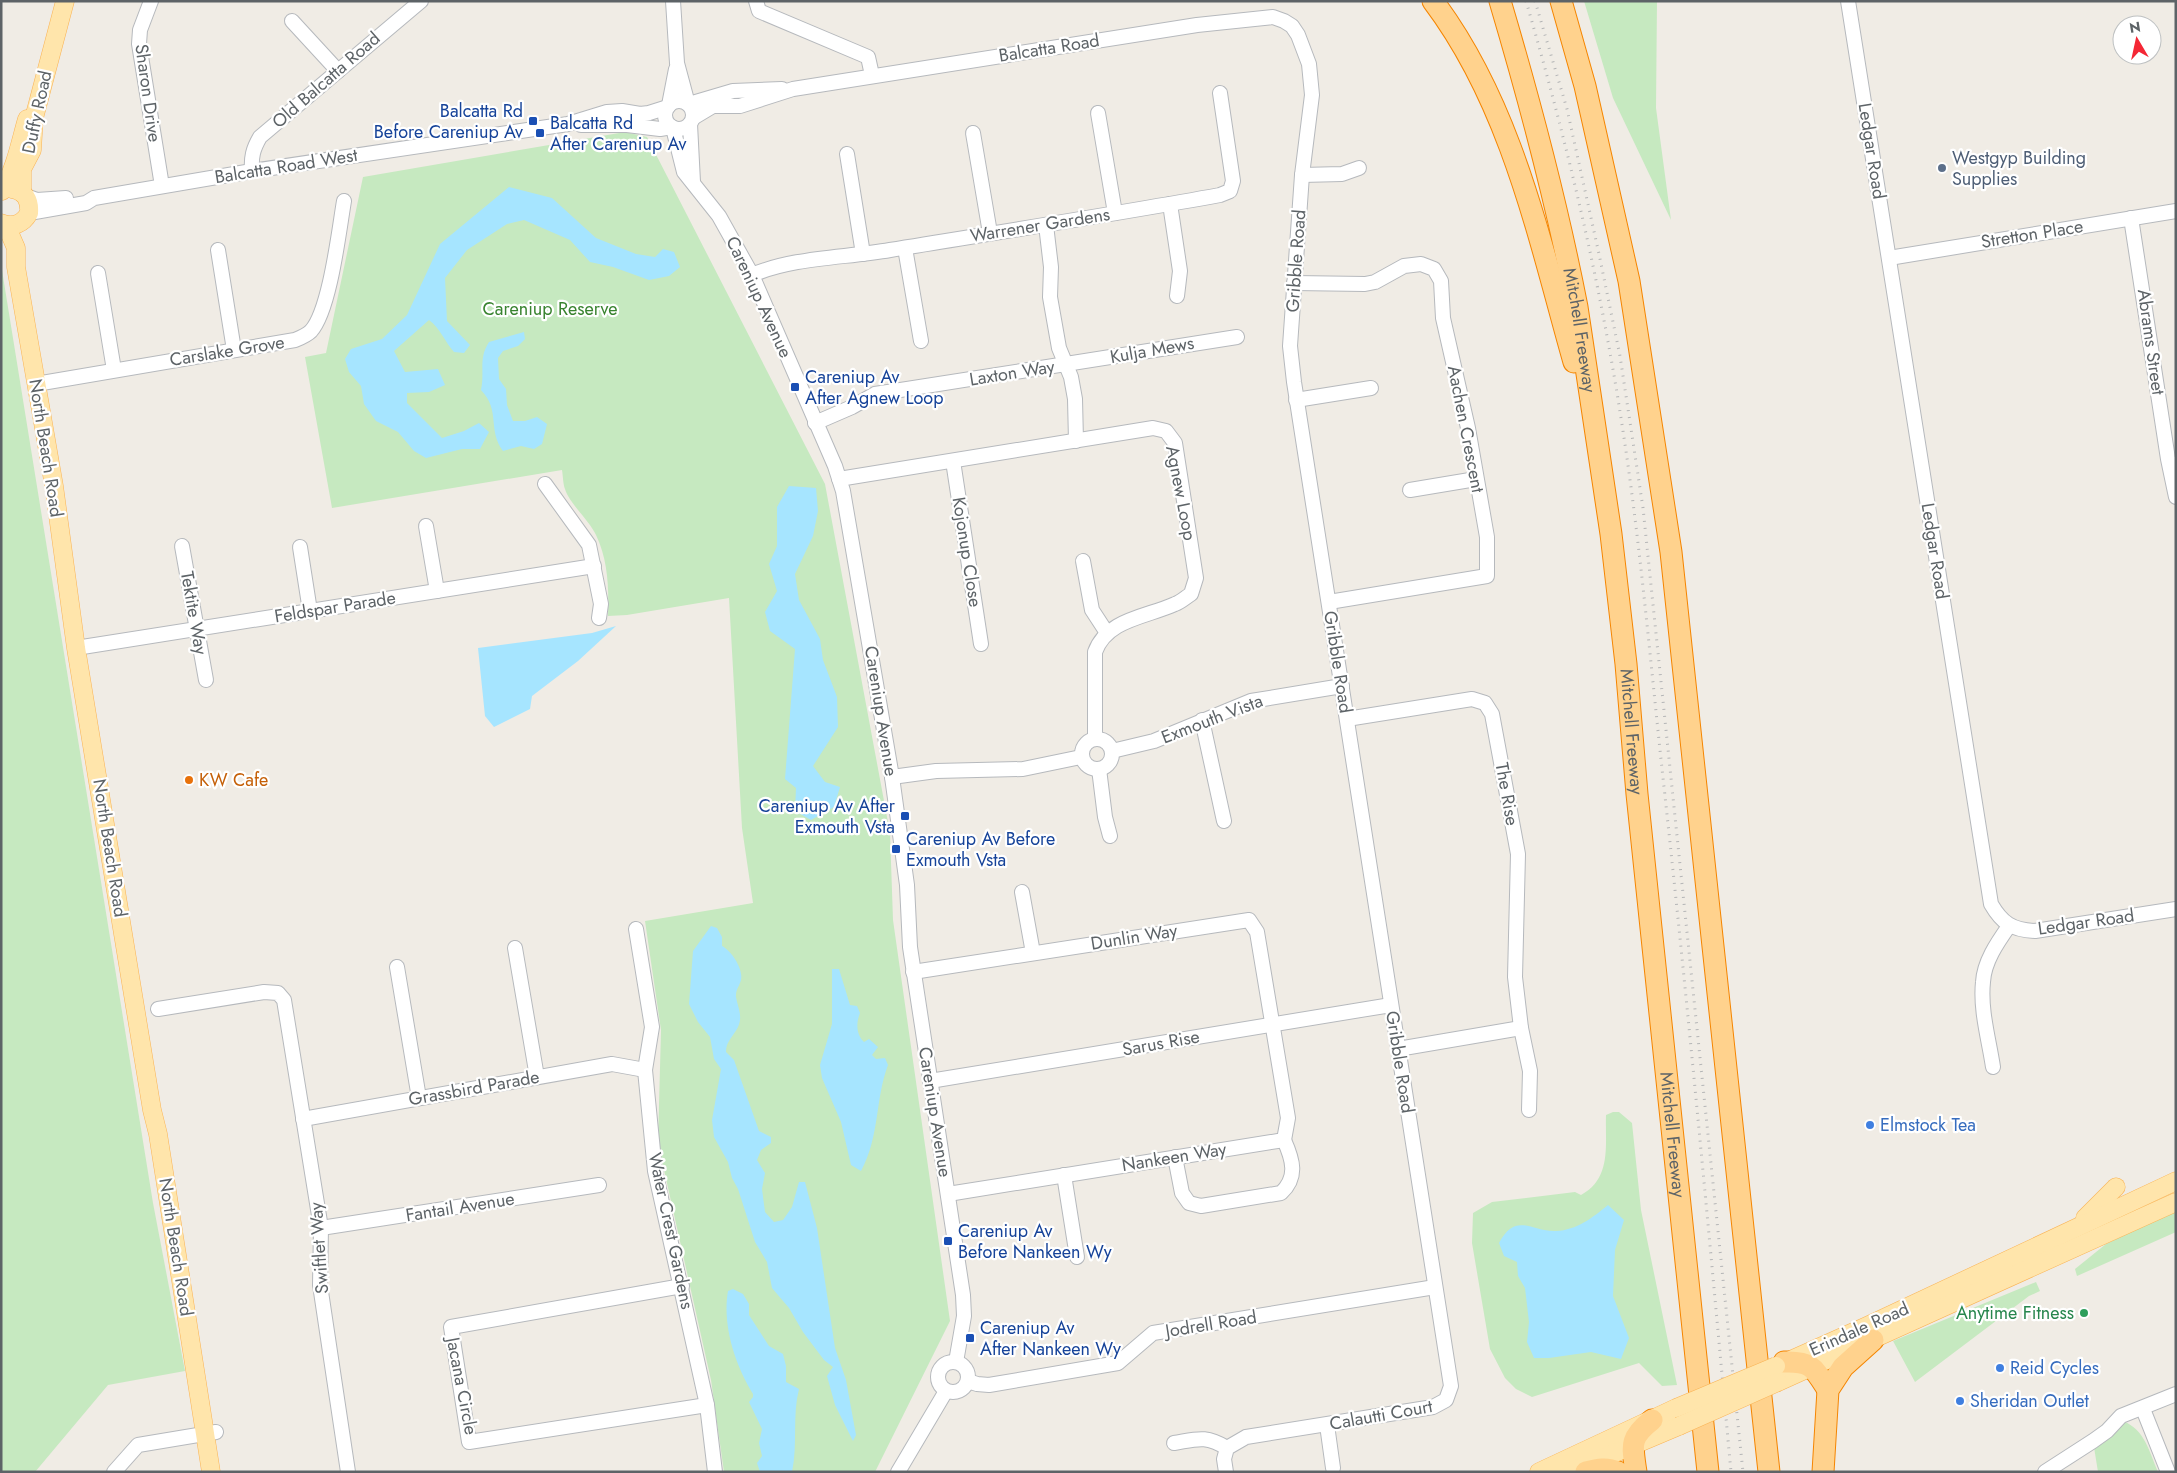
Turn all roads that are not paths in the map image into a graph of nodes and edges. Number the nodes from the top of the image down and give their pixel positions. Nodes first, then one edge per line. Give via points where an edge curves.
1 (59, 1) edge
2 (65, 1) edge
3 (150, 1) edge
4 (421, 1) edge
5 (673, 1) edge
6 (756, 1) edge
7 (1433, 1) edge
8 (1500, 1) edge
9 (1561, 1) edge
10 (1848, 1) edge
11 (292, 21) dead end
12 (1298, 35) joint
13 (678, 63) junction
14 (338, 71) junction
15 (872, 75) junction
16 (793, 89) junction
17 (1220, 93) dead end
18 (688, 104) junction
19 (668, 106) junction
20 (1098, 113) dead end
21 (691, 121) junction
22 (568, 124) junction
23 (673, 128) junction
24 (973, 133) dead end
25 (847, 154) dead end
26 (1359, 168) dead end
27 (252, 171) junction
28 (1302, 175) junction
29 (693, 182) junction
30 (162, 186) junction
31 (1, 191) edge
32 (344, 201) dead end
33 (1170, 204) junction
34 (2176, 211) edge
35 (17, 212) edge
36 (1115, 212) junction
37 (2131, 218) junction
38 (1046, 225) junction
39 (990, 233) junction
40 (904, 248) junction
41 (218, 250) dead end
42 (863, 254) junction
43 (1889, 258) junction
44 (98, 273) dead end
45 (752, 275) junction
46 (1294, 283) junction
47 (1177, 296) dead end
48 (1237, 337) dead end
49 (921, 341) dead end
50 (234, 350) junction
51 (1067, 364) junction
52 (114, 370) junction
53 (42, 383) junction
54 (1371, 388) dead end
55 (1296, 400) junction
56 (815, 423) junction
57 (1076, 441) junction
58 (1598, 447) junction
59 (2172, 458) edge
60 (953, 461) junction
61 (839, 479) junction
62 (1476, 479) junction
63 (545, 484) dead end
64 (1410, 490) dead end
65 (2176, 497) edge
66 (426, 526) dead end
67 (182, 546) dead end
68 (300, 547) dead end
69 (1083, 561) dead end
70 (594, 566) junction
71 (437, 591) junction
72 (1329, 602) junction
73 (310, 611) junction
74 (599, 618) dead end
75 (197, 629) junction
76 (1106, 632) junction
77 (981, 644) dead end
78 (82, 647) junction
79 (206, 680) dead end
80 (1342, 686) junction
81 (1347, 719) junction
82 (1202, 720) junction
83 (1095, 739) junction
84 (1112, 751) junction
85 (1081, 757) junction
86 (1099, 770) junction
87 (892, 776) junction
88 (1224, 821) dead end
89 (1110, 836) dead end
90 (1022, 892) dead end
91 (2176, 909) edge
92 (2008, 926) junction
93 (636, 929) dead end
94 (515, 948) dead end
95 (1034, 953) junction
96 (397, 967) dead end
97 (914, 972) junction
98 (1391, 1005) junction
99 (158, 1008) dead end
100 (1273, 1024) junction
101 (1521, 1028) junction
102 (1398, 1048) junction
103 (1993, 1067) dead end
104 (645, 1070) junction
105 (537, 1077) junction
106 (930, 1082) junction
107 (419, 1098) junction
108 (1529, 1110) dead end
109 (303, 1119) junction
110 (1284, 1140) junction
111 (1175, 1157) junction
112 (1064, 1175) junction
113 (2176, 1181) edge
114 (599, 1185) dead end
115 (2116, 1187) dead end
116 (948, 1194) junction
117 (2176, 1202) edge
118 (322, 1228) junction
119 (2069, 1231) junction
120 (1077, 1257) dead end
121 (682, 1286) junction
122 (1435, 1288) junction
123 (1873, 1340) junction
124 (956, 1362) junction
125 (1813, 1367) junction
126 (1779, 1370) junction
127 (968, 1381) junction
128 (1828, 1390) junction
129 (946, 1391) junction
130 (2176, 1394) edge
131 (707, 1405) junction
132 (2142, 1409) junction
133 (1652, 1420) junction
134 (1326, 1425) junction
135 (210, 1433) junction
136 (1174, 1444) dead end
137 (1632, 1444) junction
138 (1227, 1448) junction
139 (1334, 1468) dead end
140 (114, 1472) edge
141 (211, 1472) edge
142 (222, 1472) edge
143 (348, 1472) edge
144 (716, 1472) edge
145 (898, 1472) edge
146 (1226, 1472) edge
147 (1539, 1472) edge
148 (1570, 1472) edge
149 (1586, 1472) edge
150 (1618, 1472) edge
151 (1636, 1472) edge
152 (1708, 1472) edge
153 (1769, 1472) edge
154 (1823, 1472) edge
155 (2045, 1472) edge
156 (2168, 1472) edge

1 - 31 main road, Duffy Road via 15,162
2 - 35 main road, Duffy Road via 34,118 32,150 22,169
3 - 30 street, Sharon Drive via 140,30 139,44
4 - 14 street, Old Balcatta Road
5 - 13 street
6 - 15 street via 759,11 868,57
7 - 58 highway via 1475,66 1498,115 1522,183
8 - 58 highway, Mitchell Freeway via 1562,233 1577,307
9 - 153 highway via 1585,86 1629,282 1671,552
10 - 43 street, Ledgar Road
11 - 14 street
12 - 15 street, Balcatta Road via 1284,20 1273,17 1197,25
12 - 28 street, Gribble Road via 1309,64 1312,95
13 - 18 street
13 - 19 street
14 - 27 street, Old Balcatta Road via 260,137 251,157
15 - 16 street, Balcatta Road
16 - 18 street, Balcatta Road via 733,91
16 - 21 street, Balcatta Road via 740,106 713,106
17 - 33 street, Warrener Gardens via 1233,181 1230,191
18 - 19 street via 678,101
18 - 21 street via 693,111
19 - 22 street, Balcatta Road West via 640,114 607,112
19 - 23 street via 665,119
20 - 36 street
21 - 23 street via 681,129
21 - 29 street
22 - 23 street, Balcatta Road West
22 - 27 street, Balcatta Road West
23 - 29 street, Careniup Avenue via 684,172
24 - 39 street
25 - 42 street
26 - 28 street via 1342,174
27 - 30 street, Balcatta Road West
28 - 46 street, Gribble Road
29 - 45 street, Careniup Avenue via 719,216
30 - 35 street, Balcatta Road West via 94,198 36,200
31 - 35 main road via 12,189
32 - 50 street, Carslake Grove via 321,315 311,332 295,340
33 - 36 street, Warrener Gardens
33 - 47 street via 1180,271
34 - 37 street, Stretton Place
35 - 53 main road, North Beach Road via 16,267
36 - 38 street, Warrener Gardens
37 - 43 street, Stretton Place
37 - 59 street, Abrams Street
38 - 39 street, Warrener Gardens
38 - 51 street via 1052,317 1059,348
39 - 40 street, Warrener Gardens
40 - 42 street, Warrener Gardens
40 - 49 street
41 - 50 street
42 - 45 street, Warrener Gardens via 787,265
43 - 92 street, Ledgar Road via 1991,904
44 - 52 street
45 - 56 street, Careniup Avenue
46 - 55 street, Gribble Road via 1290,346
46 - 62 street, Aachen Crescent via 1356,285 1375,282 1404,266 1421,264 1434,269 1441,281 1443,318
48 - 51 street, Kulja Mews
50 - 52 street, Carslake Grove
51 - 56 street, Laxton Way via 875,394
51 - 57 street via 1074,399
52 - 53 street, Carslake Grove
53 - 78 main road, North Beach Road via 54,486
54 - 55 street
55 - 72 street, Gribble Road
56 - 61 street, Careniup Avenue
57 - 60 street, Agnew Loop
57 - 76 street, Agnew Loop via 1153,428 1166,431 1175,443 1196,578 1191,594 1176,604
58 - 152 highway, Mitchell Freeway via 1626,664
59 - 65 street, Abrams Street
60 - 61 street, Agnew Loop
60 - 77 street, Kojonup Close
61 - 87 street, Careniup Avenue
62 - 64 street
62 - 72 street, Aachen Crescent via 1487,537 1487,576
63 - 70 street via 589,545
66 - 71 street
67 - 75 street, Tektite Way
68 - 73 street
69 - 76 street via 1090,605
70 - 71 street, Feldspar Parade
70 - 74 street via 601,604
71 - 73 street, Feldspar Parade
72 - 80 street, Gribble Road
73 - 75 street, Feldspar Parade
75 - 78 street, Feldspar Parade
75 - 79 street, Tektite Way
76 - 83 street via 1095,652
78 - 135 main road, North Beach Road via 152,1110
80 - 81 street, Gribble Road
80 - 82 street, Exmouth Vista via 1251,701
81 - 98 street, Gribble Road
81 - 101 street, The Rise via 1466,700 1479,700 1489,706 1518,854 1515,976
82 - 84 street, Exmouth Vista via 1154,741
82 - 88 street
83 - 84 street via 1106,742
83 - 85 street via 1083,747
84 - 86 street via 1108,765
85 - 86 street via 1088,767
85 - 87 street via 1023,769 936,771
86 - 89 street
87 - 97 street, Careniup Avenue
90 - 95 street
91 - 92 street, Ledgar Road via 2035,931
92 - 103 street via 1992,952 1983,981 1982,996
93 - 104 street, Water Crest Gardens via 652,1027
94 - 105 street
95 - 97 street, Dunlin Way
95 - 100 street, Dunlin Way via 1249,920 1257,932
96 - 107 street
97 - 106 street, Careniup Avenue
98 - 100 street, Sarus Rise
98 - 102 street, Gribble Road
99 - 109 street, Swiftlet Way via 264,992 281,996
100 - 106 street, Sarus Rise
100 - 110 street via 1288,1118
101 - 102 street
101 - 108 street via 1530,1071
102 - 122 street, Gribble Road
104 - 105 street, Grassbird Parade via 612,1064
104 - 121 street, Water Crest Gardens via 655,1172
105 - 107 street, Grassbird Parade
106 - 116 street, Careniup Avenue
107 - 109 street, Grassbird Parade
109 - 118 street, Swiftlet Way
110 - 111 street, Nankeen Way
110 - 111 street via 1293,1174 1290,1185 1281,1193 1201,1206 1189,1203 1182,1193
111 - 112 street, Nankeen Way
112 - 116 street, Nankeen Way
112 - 120 street
113 - 119 main road, Erindale Road
114 - 118 street, Fantail Avenue
115 - 119 main road
116 - 124 street, Careniup Avenue via 964,1305
117 - 123 main road, Erindale Road
118 - 143 street, Swiftlet Way via 320,1285
119 - 126 main road, Erindale Road
121 - 131 street, Water Crest Gardens
121 - 131 street, Jacana Circle via 451,1327 469,1442
122 - 127 street, Jodrell Road via 1153,1333 1118,1363 989,1385
122 - 134 street, Calautti Court via 1451,1386 1446,1400 1433,1407
123 - 125 main road, Erindale Road
123 - 128 highway via 1843,1367
124 - 127 street via 967,1371
124 - 129 street via 946,1364 939,1372 939,1383
125 - 126 highway via 1805,1363
125 - 128 highway
126 - 133 main road, Erindale Road, bridge
126 - 137 main road, Erindale Road, bridge via 1679,1426
127 - 129 street via 962,1390
128 - 154 highway
129 - 145 street
130 - 132 street
131 - 144 street, Water Crest Gardens
132 - 155 street via 2121,1416 2107,1431
132 - 156 street
133 - 137 highway via 1637,1432
133 - 147 main road, Erindale Road
134 - 138 street, Calautti Court via 1246,1437
134 - 139 street
135 - 140 street via 138,1445
135 - 141 main road, North Beach Road
135 - 142 main road, North Beach Road
136 - 138 street via 1201,1439 1213,1440
137 - 148 main road, Erindale Road
137 - 151 highway
138 - 146 street
149 - 150 highway via 1608,1468

